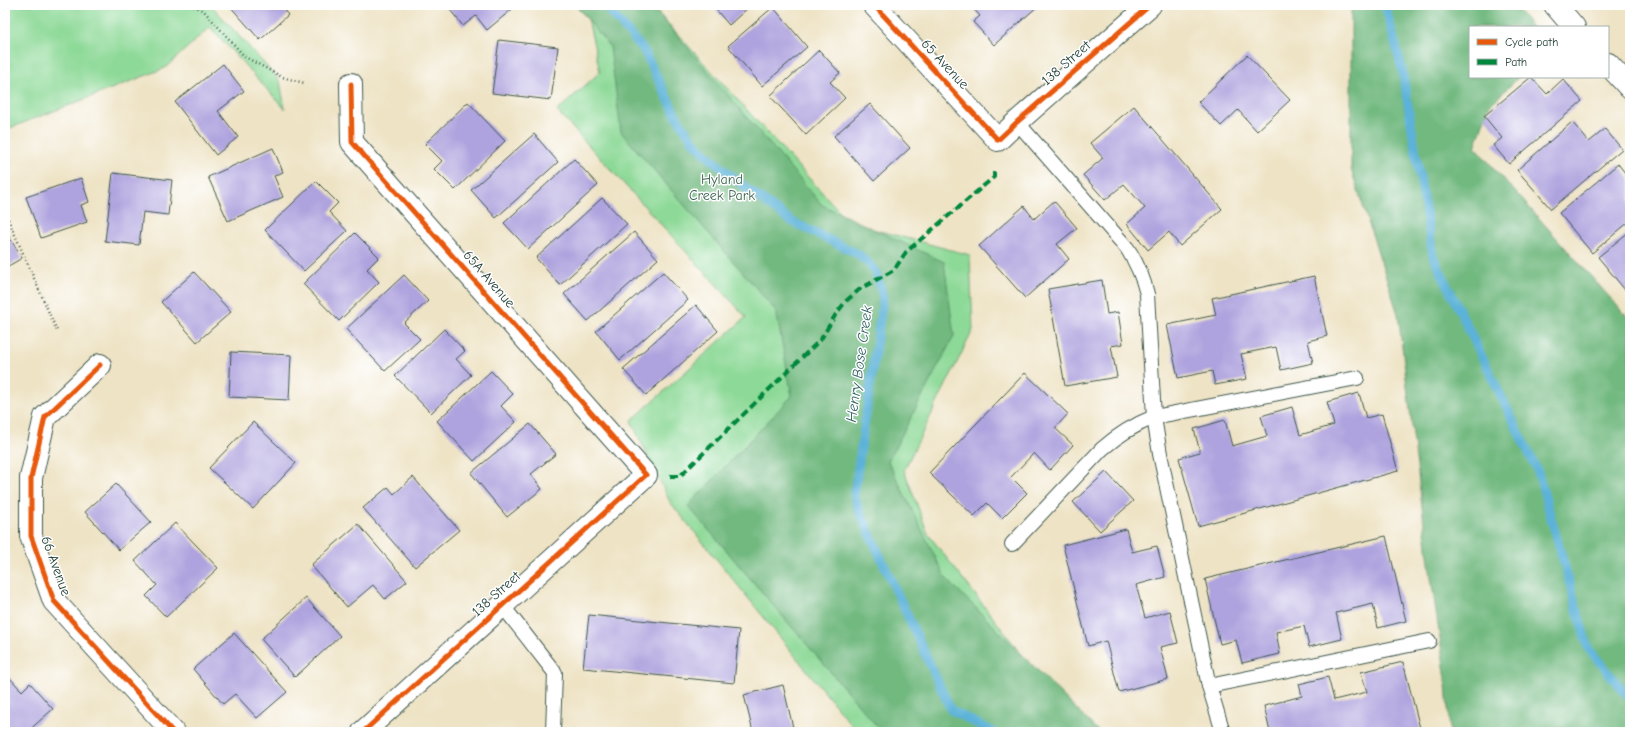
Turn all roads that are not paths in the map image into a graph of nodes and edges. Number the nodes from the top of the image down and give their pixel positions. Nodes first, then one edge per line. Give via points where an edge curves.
1 (874, 5) edge
2 (1150, 5) edge
3 (1555, 5) edge
4 (1573, 26) edge
5 (351, 84) dead end
6 (1017, 122) junction
7 (998, 140) joint
8 (100, 365) dead end
9 (1357, 378) dead end
10 (1154, 417) junction
11 (646, 475) joint
12 (1012, 544) dead end
13 (502, 605) junction
14 (1429, 640) dead end
15 (1209, 686) junction
16 (173, 732) edge
17 (362, 732) edge
18 (553, 732) edge
19 (1223, 732) edge

1 - 7 street, 65 Avenue
2 - 6 street, 138 Street
3 - 4 street
5 - 11 street, 65A Avenue via 352,142
6 - 7 street, 138 Street
6 - 10 lane via 1136,260 1147,294
8 - 16 street, 66 Avenue via 45,417 31,478 31,536 54,601
9 - 10 lane
10 - 12 lane via 1136,424 1102,449
10 - 15 lane
11 - 13 street, 138 Street
13 - 17 street, 138 Street
13 - 18 lane via 555,674
14 - 15 lane
15 - 19 lane

